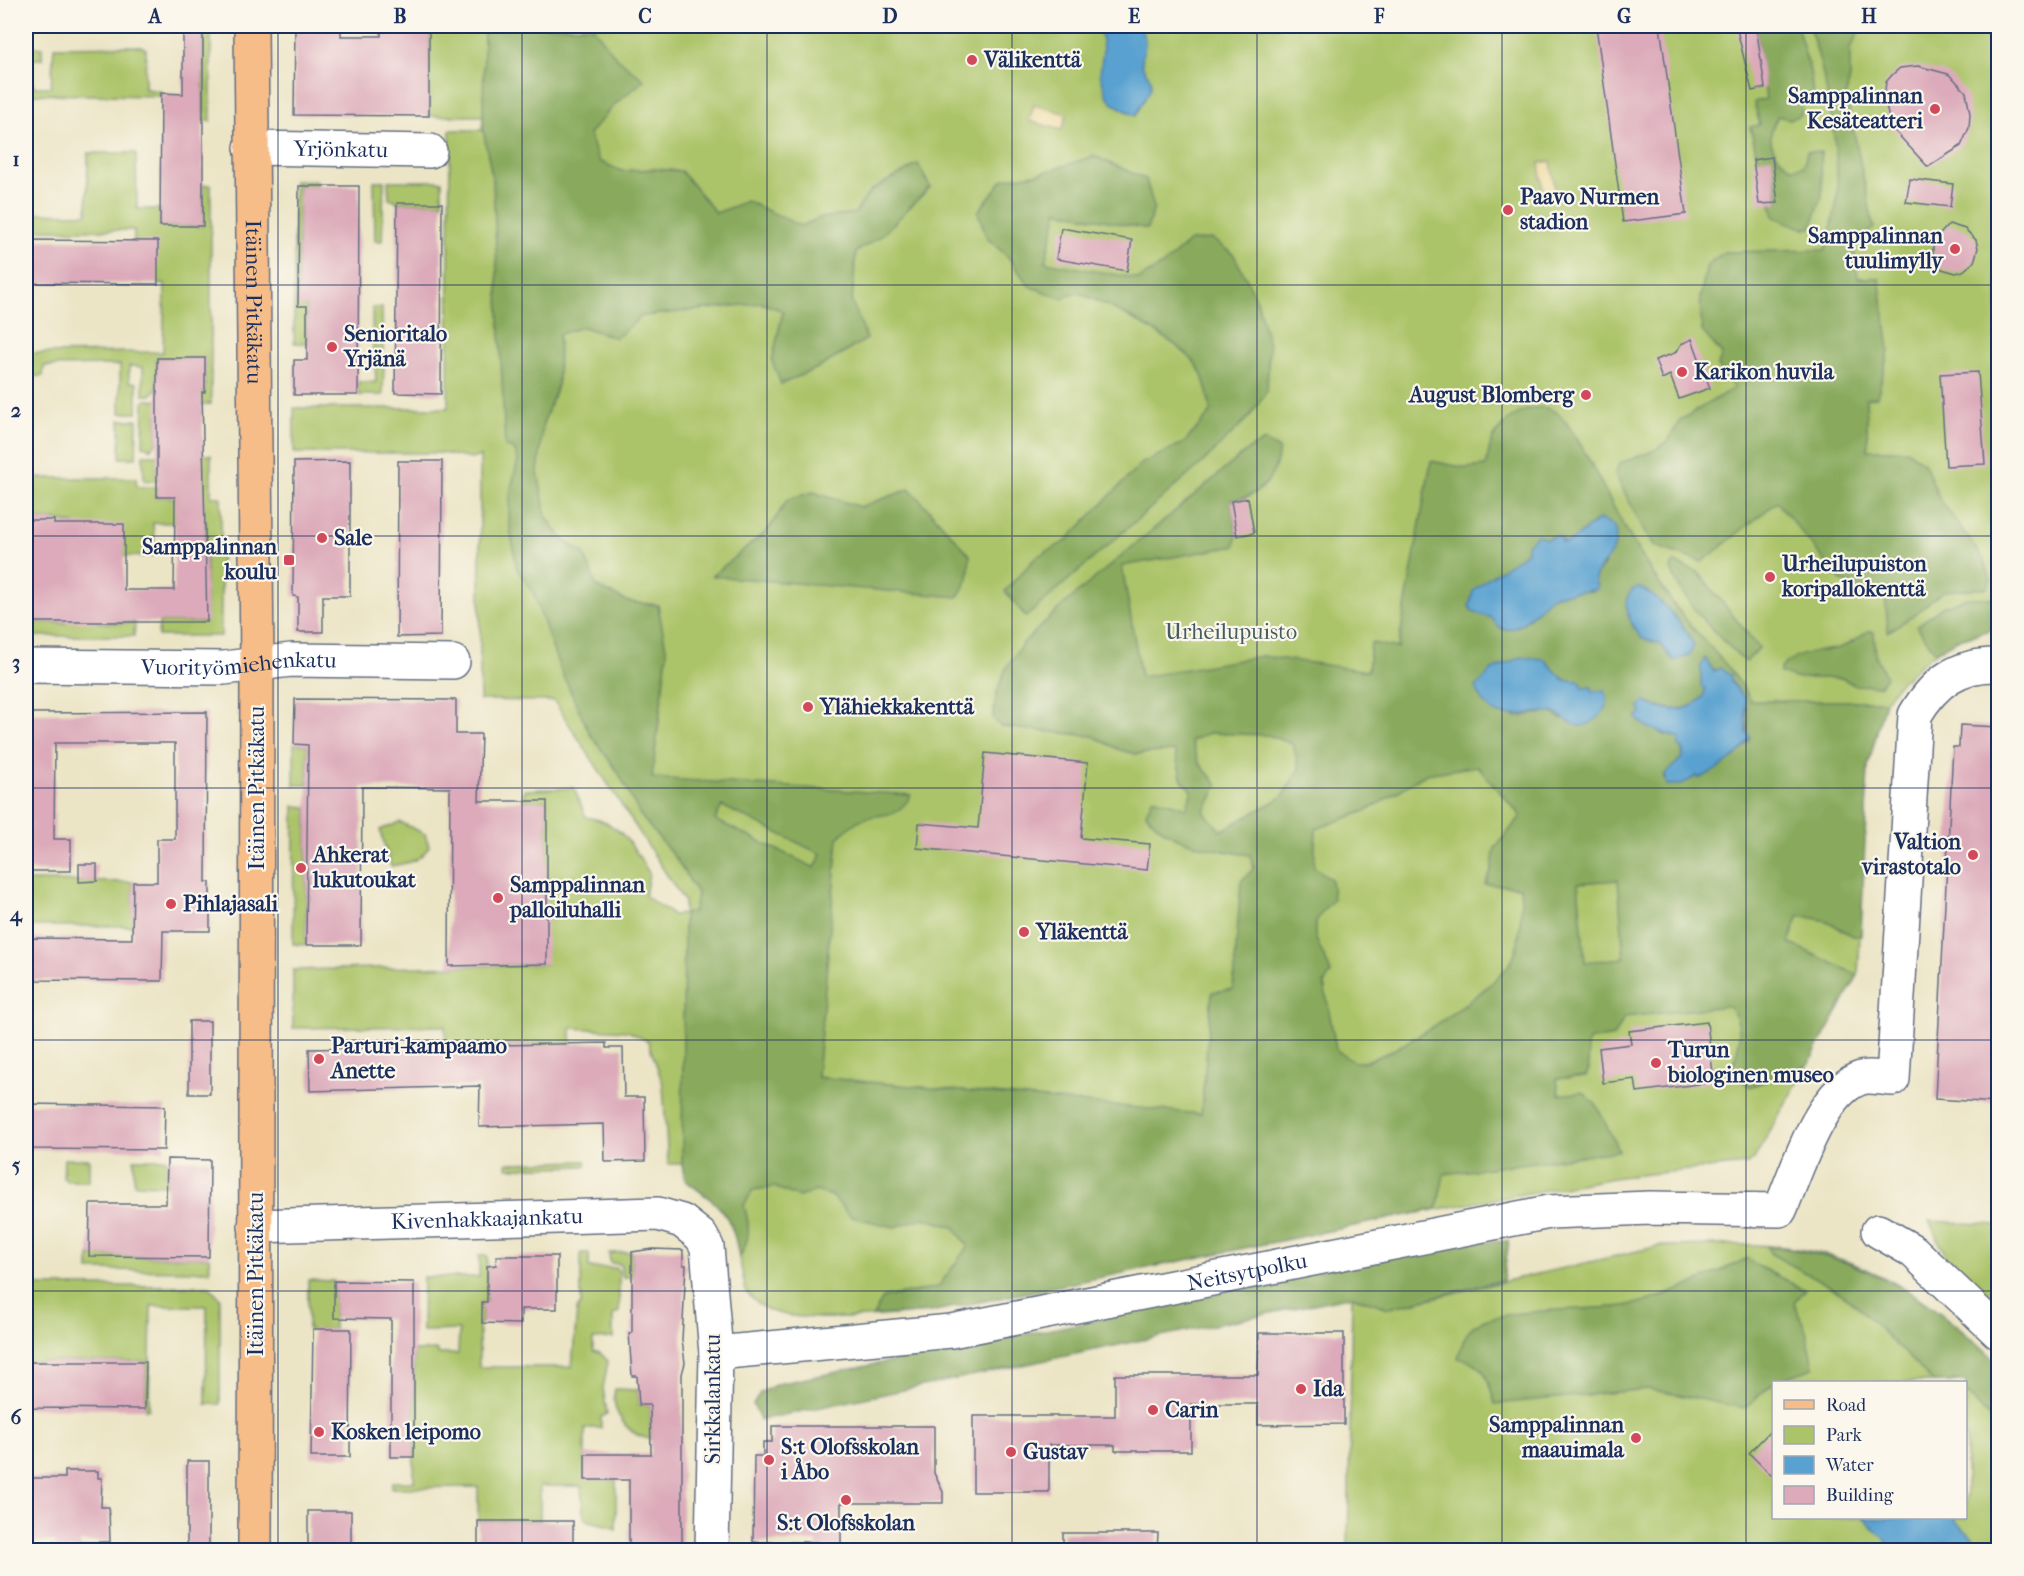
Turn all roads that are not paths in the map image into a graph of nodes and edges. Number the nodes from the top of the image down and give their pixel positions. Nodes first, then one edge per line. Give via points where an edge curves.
1 (250, 26) edge
2 (251, 148) junction
3 (430, 152) dead end
4 (453, 662) dead end
5 (257, 664) junction
6 (1998, 665) edge
7 (26, 666) edge
8 (255, 1226) junction
9 (1878, 1231) dead end
10 (707, 1247) joint
11 (1998, 1332) edge
12 (716, 1353) junction
13 (255, 1551) edge
14 (712, 1551) edge

1 - 2 main road, Itäinen Pitkäkatu
2 - 3 street, Yrjönkatu
2 - 5 main road, Itäinen Pitkäkatu
4 - 5 street, Vuorityömiehenkatu via 291,660
5 - 7 street, Vuorityömiehenkatu via 224,668
5 - 8 main road, Itäinen Pitkäkatu
6 - 12 street, Neitsytpolku via 1972,666 1943,681 1922,702 1912,725 1893,1079 1863,1077 1841,1087 1811,1134 1780,1210 1650,1208 1549,1212 951,1331
8 - 10 street, Kivenhakkaajankatu via 658,1214 682,1221 701,1236
8 - 13 main road, Itäinen Pitkäkatu
9 - 11 street via 1913,1251
10 - 12 street, Sirkkalankatu
12 - 14 street, Sirkkalankatu

